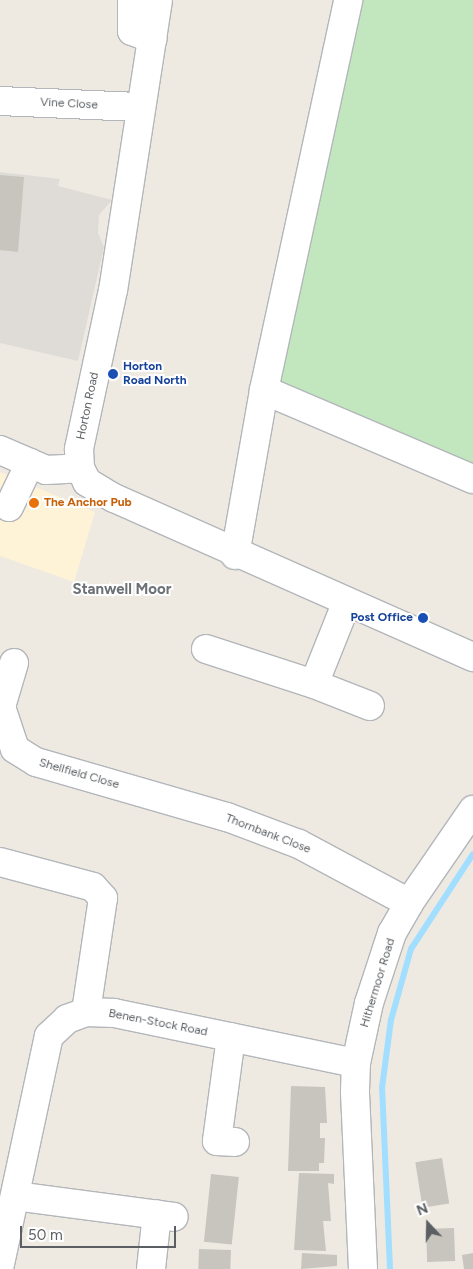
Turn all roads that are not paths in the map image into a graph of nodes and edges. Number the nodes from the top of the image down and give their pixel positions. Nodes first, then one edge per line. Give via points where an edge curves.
1 (132, 0) edge
2 (158, 0) edge
3 (348, 0) edge
4 (153, 39) junction
5 (0, 101) edge
6 (139, 107) junction
7 (264, 390) junction
8 (0, 450) edge
9 (30, 463) junction
10 (80, 468) junction
11 (473, 479) edge
12 (9, 507) dead end
13 (235, 555) junction
14 (346, 604) junction
15 (206, 649) dead end
16 (473, 657) edge
17 (14, 663) dead end
18 (314, 684) junction
19 (370, 706) dead end
20 (1, 718) edge
21 (147, 794) joint
22 (470, 825) edge
23 (0, 862) edge
24 (409, 903) junction
25 (86, 1012) junction
26 (231, 1037) junction
27 (356, 1063) junction
28 (235, 1142) dead end
29 (15, 1196) junction
30 (0, 1264) edge
31 (151, 1269) edge
32 (363, 1269) edge

1 - 4 street via 132,31
2 - 4 street, Horton Road
3 - 7 street
4 - 6 street, Horton Road
5 - 6 street, Vine Close
6 - 10 street, Horton Road via 113,290 79,449
7 - 11 street
7 - 13 street
8 - 9 street
9 - 10 street via 46,470
9 - 12 street
10 - 13 street via 98,490
13 - 14 street
14 - 16 street
14 - 18 street
15 - 18 street
17 - 20 street, Shellfield Close via 1,706
18 - 19 street
20 - 21 street, Shellfield Close via 15,749 36,762
21 - 24 street, Thornbank Close via 299,844
22 - 24 street, Hithermoor Road
23 - 25 street via 93,887 103,898
24 - 27 street, Hithermoor Road via 392,933 369,1003
25 - 26 street, Benen-Stock Road via 114,1013
25 - 29 street, Benen-Stock Road via 67,1019 50,1036
26 - 27 street, Benen-Stock Road
26 - 28 street via 217,1141
27 - 32 street, Hithermoor Road
29 - 30 street, Benen-Stock Road
29 - 31 street via 96,1210 165,1215

